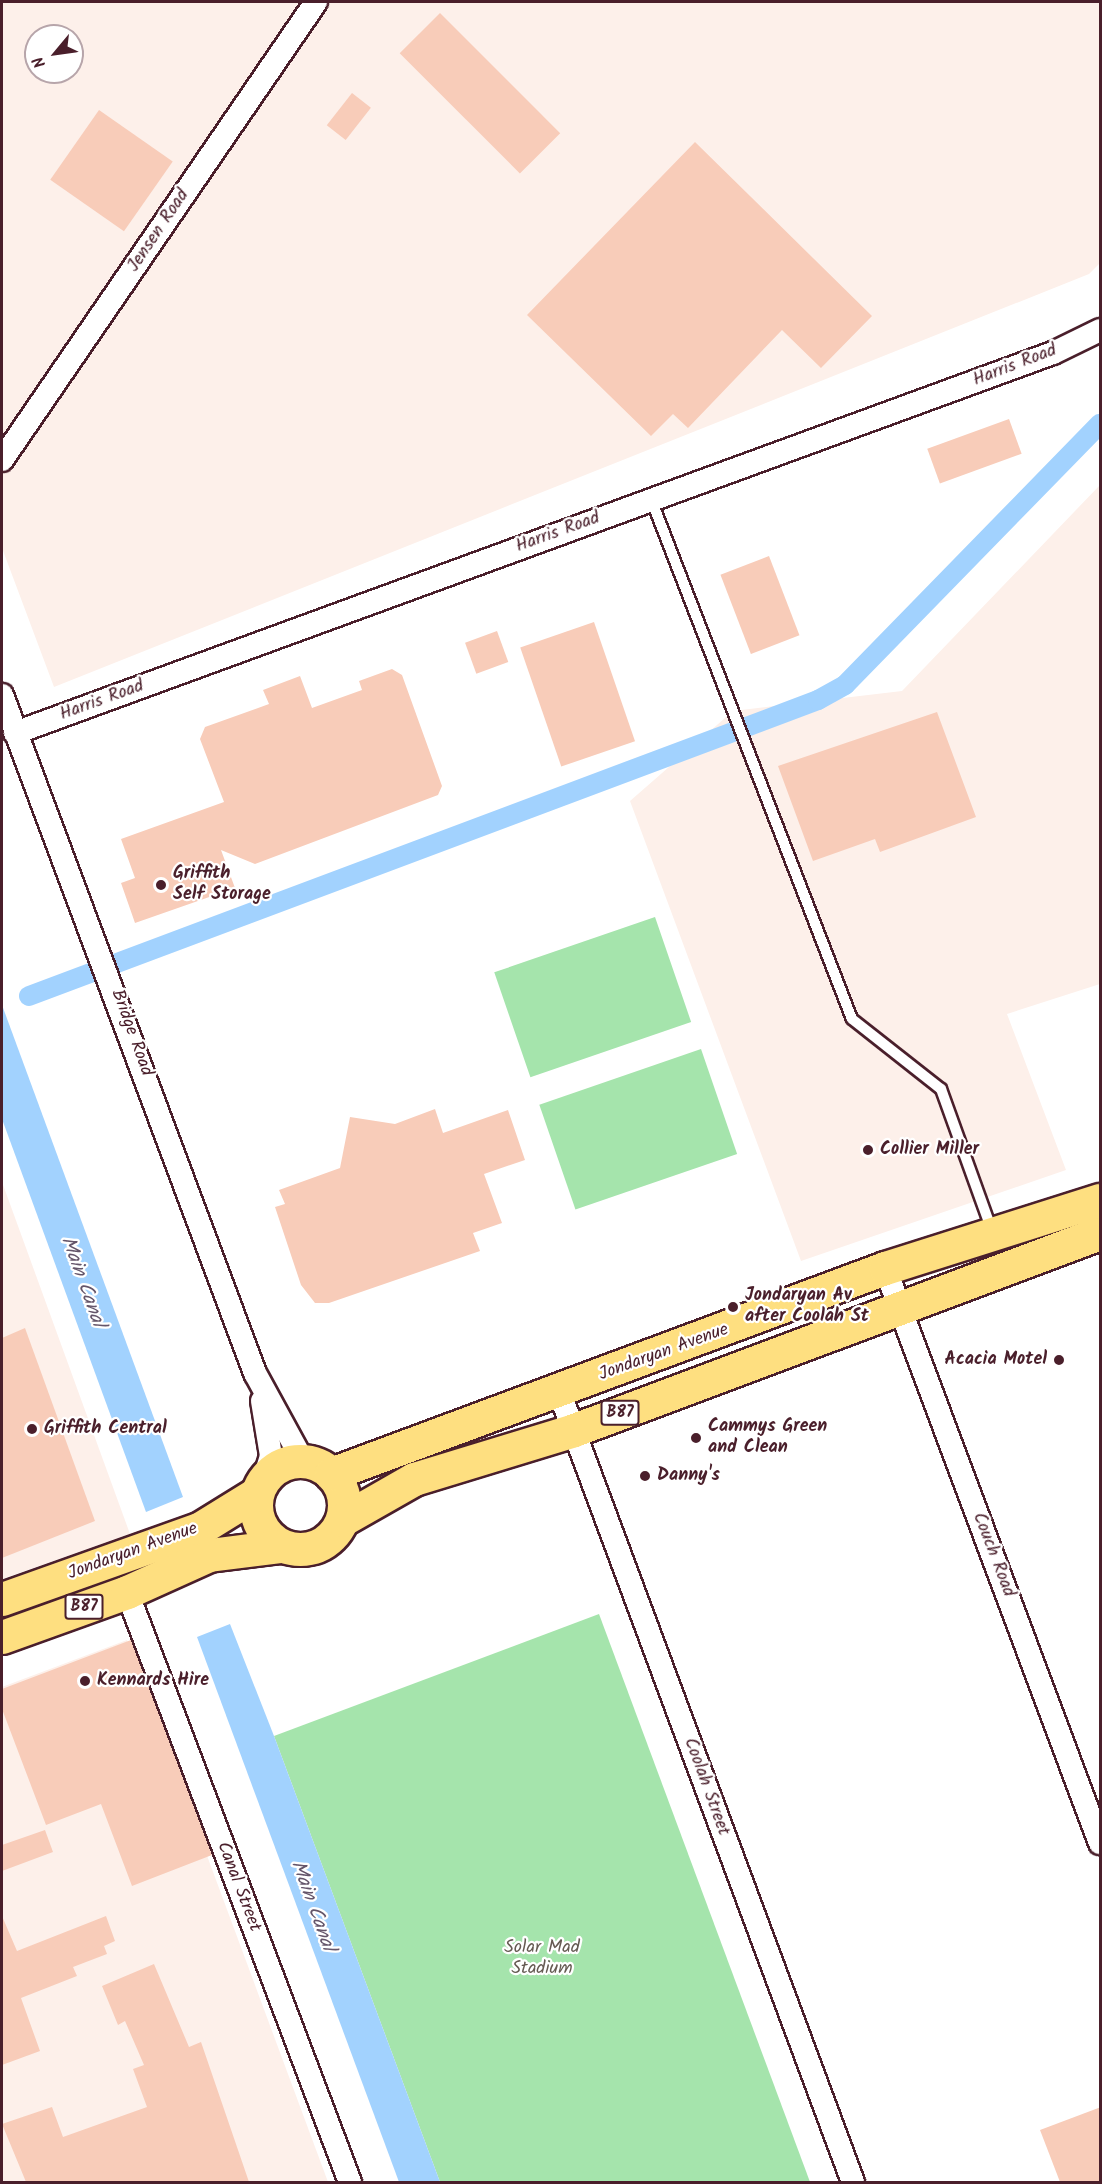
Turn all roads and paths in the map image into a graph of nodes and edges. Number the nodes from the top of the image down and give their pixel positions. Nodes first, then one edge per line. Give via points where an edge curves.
1 (316, 2) edge
2 (1101, 330) edge
3 (2, 460) edge
4 (651, 499) junction
5 (2, 696) edge
6 (15, 733) junction
7 (1101, 1200) edge
8 (1101, 1233) edge
9 (993, 1234) junction
10 (885, 1268) junction
11 (901, 1310) junction
12 (255, 1373) junction
13 (559, 1391) junction
14 (574, 1430) junction
15 (317, 1467) junction
16 (261, 1486) junction
17 (342, 1520) junction
18 (204, 1542) junction
19 (281, 1546) junction
20 (159, 1560) junction
21 (127, 1592) junction
22 (2, 1599) edge
23 (2, 1637) edge
24 (1101, 1842) edge
25 (350, 2182) edge
26 (853, 2182) edge

1 - 3 street, Jensen Road
2 - 4 street, Harris Road via 1053,352
4 - 6 street, Harris Road
4 - 9 lane via 852,1019 941,1089
5 - 6 street, Bridge Road
6 - 12 street, Bridge Road via 117,994
7 - 9 main road, Jondaryan Avenue / B87
8 - 11 main road, B87
9 - 10 main road, Jondaryan Avenue / B87
10 - 11 street, Couch Road
10 - 13 main road, Jondaryan Avenue / B87
11 - 14 main road, B87
11 - 24 street, Couch Road
12 - 15 street, Bridge Road
12 - 16 street, Bridge Road via 271,1456
13 - 14 street, Coolah Street
13 - 15 main road, Jondaryan Avenue / B87
14 - 17 main road, B87 via 414,1479
14 - 26 street, Coolah Street
15 - 16 main road, B87 via 275,1469
15 - 17 main road via 343,1495
16 - 18 main road, Jondaryan Avenue / B87
16 - 19 main road via 257,1518
17 - 19 main road, B87 via 324,1543 310,1549
18 - 19 main road, Jondaryan Avenue / B87
18 - 20 main road, Jondaryan Avenue / B87
20 - 21 main road, Jondaryan Avenue / B87
20 - 22 main road, Jondaryan Avenue / B87
21 - 23 main road, Jondaryan Avenue / B87
21 - 25 street, Canal Street

